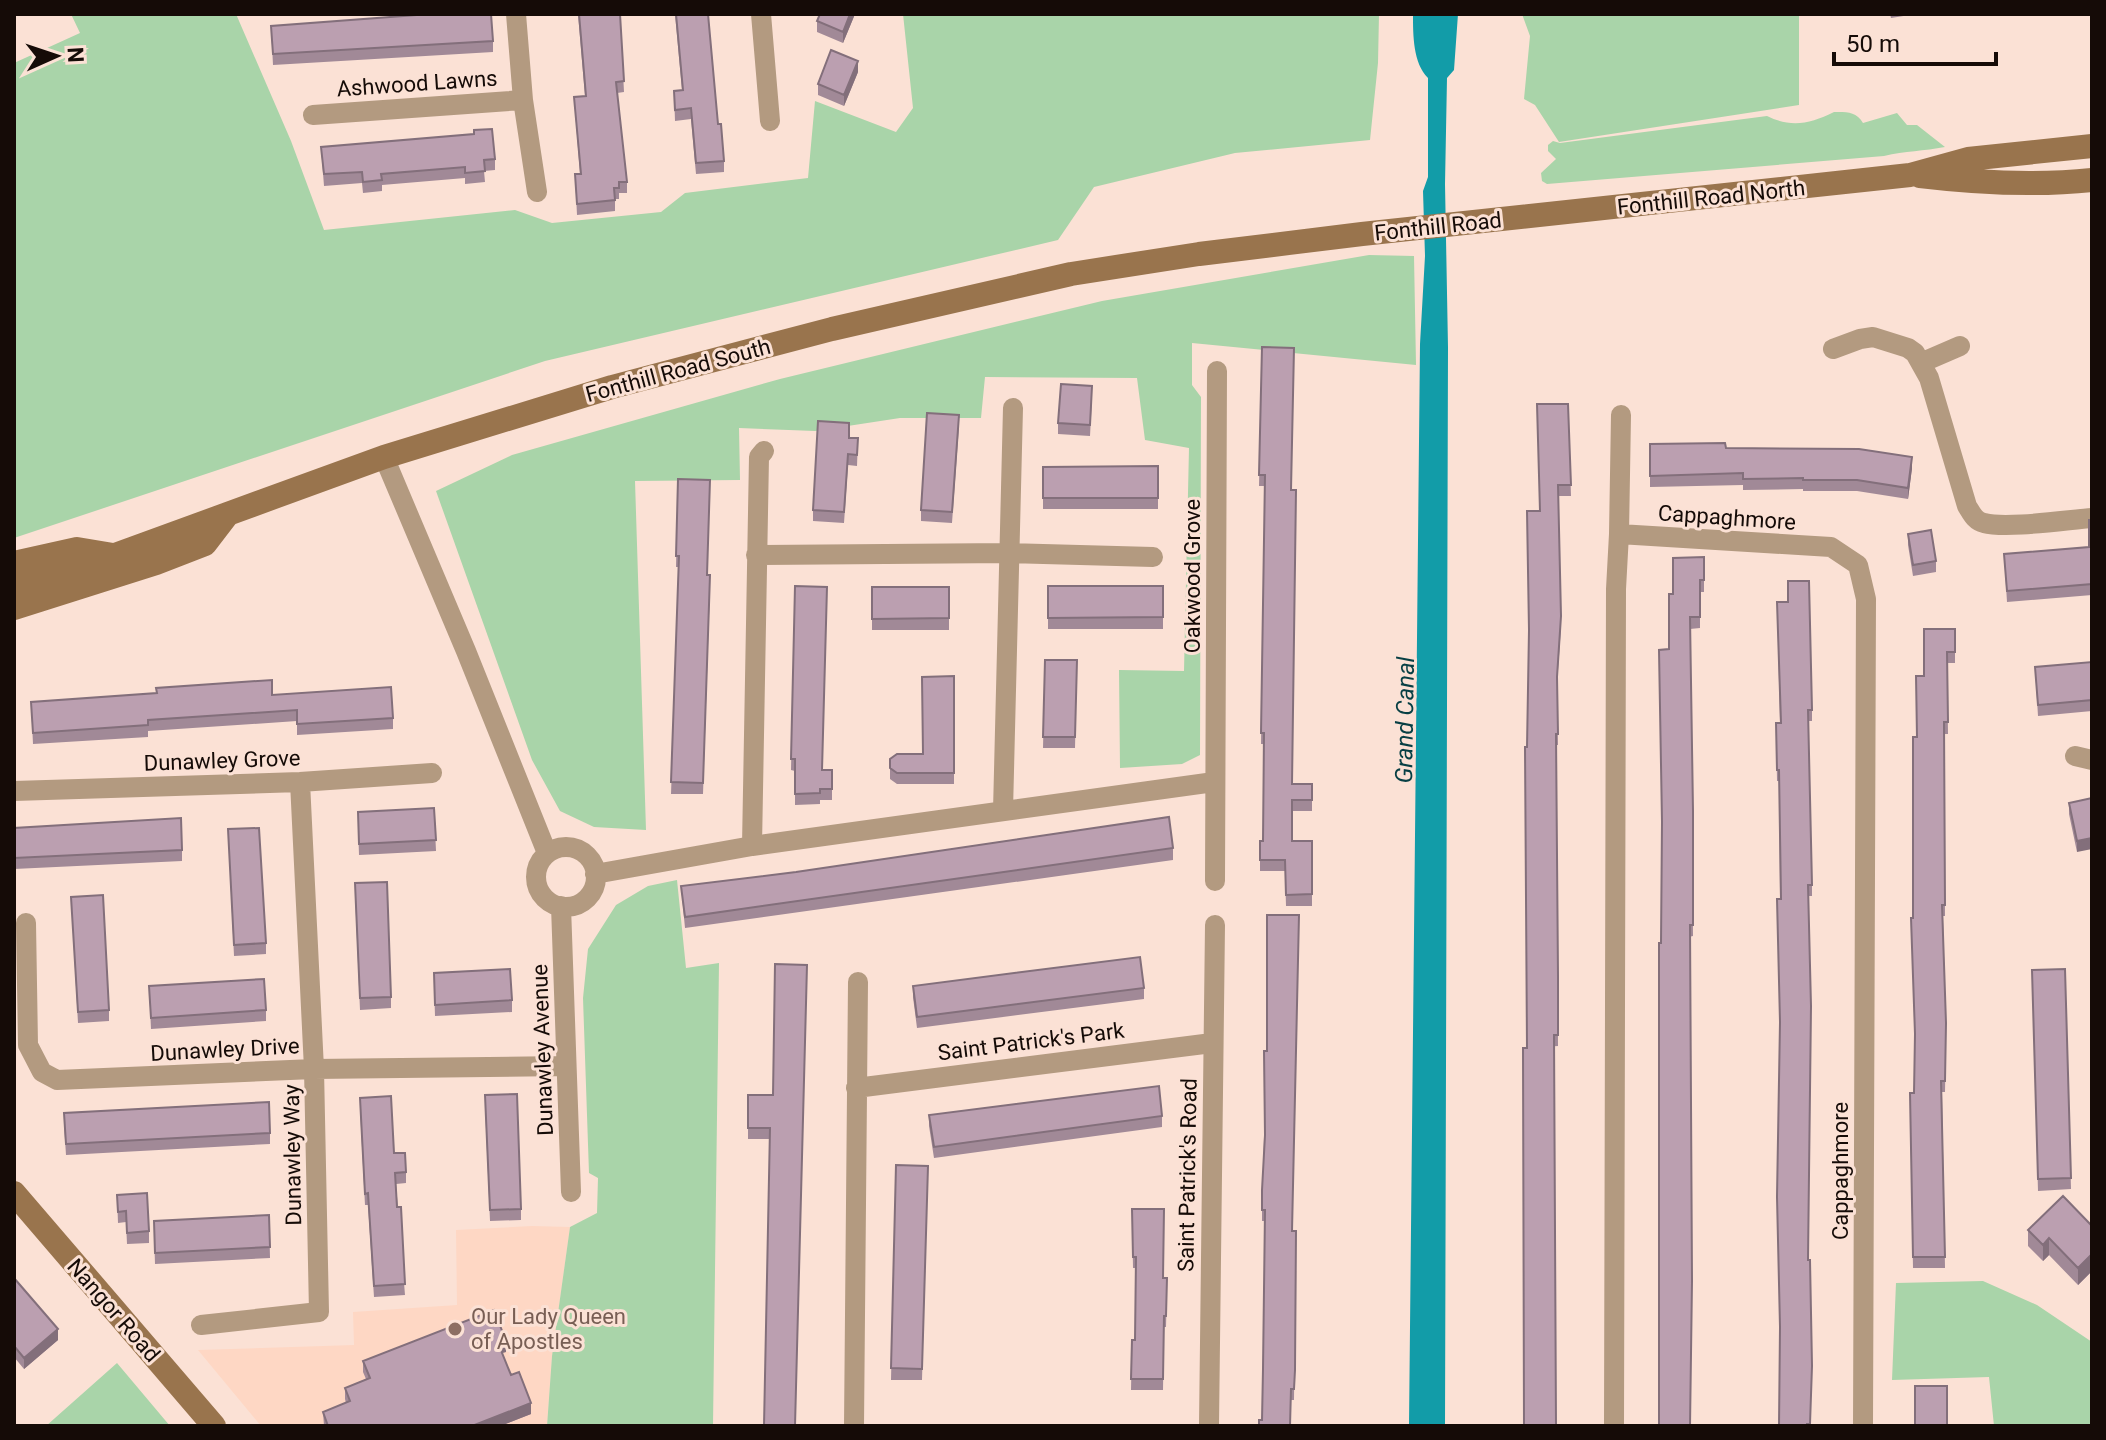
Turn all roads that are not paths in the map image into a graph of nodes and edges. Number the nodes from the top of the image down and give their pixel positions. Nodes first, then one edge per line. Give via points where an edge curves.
1 (516, 14) edge
2 (761, 14) edge
3 (523, 100) junction
4 (313, 115) dead end
5 (770, 121) dead end
6 (2092, 146) edge
7 (1910, 175) junction
8 (2092, 180) edge
9 (537, 192) dead end
10 (1513, 219) joint
11 (1362, 234) joint
12 (1960, 346) dead end
13 (1833, 349) dead end
14 (1923, 362) junction
15 (1217, 371) dead end
16 (1013, 408) dead end
17 (1621, 415) dead end
18 (764, 451) dead end
19 (384, 457) junction
20 (228, 514) junction
21 (2092, 518) edge
22 (1619, 534) junction
23 (1009, 553) junction
24 (115, 555) junction
25 (756, 555) junction
26 (1153, 557) dead end
27 (14, 563) edge
28 (14, 585) edge
29 (14, 608) edge
30 (432, 773) dead end
31 (300, 782) junction
32 (1214, 782) junction
33 (14, 791) edge
34 (1003, 811) junction
35 (752, 846) junction
36 (547, 853) junction
37 (595, 874) junction
38 (1215, 881) dead end
39 (561, 906) junction
40 (26, 923) dead end
41 (1215, 925) dead end
42 (858, 982) dead end
43 (1212, 1043) junction
44 (565, 1066) junction
45 (314, 1069) junction
46 (856, 1088) junction
47 (571, 1192) dead end
48 (14, 1193) edge
49 (201, 1325) dead end
50 (214, 1426) edge
51 (854, 1426) edge
52 (1209, 1426) edge
53 (1614, 1426) edge
54 (1863, 1426) edge

1 - 3 street
2 - 5 street
3 - 4 street, Ashwood Lawns
3 - 9 street
6 - 7 main road, Fonthill Road North via 1968,159
7 - 8 main road, Fonthill Road North via 1977,183
7 - 10 main road, Fonthill Road North
10 - 11 main road, Fonthill Road
11 - 19 main road, Fonthill Road South via 1071,274 612,387
12 - 14 street
13 - 14 street via 1873,337 1908,348
14 - 21 street via 1975,519 2002,525
15 - 32 street, Oakwood Grove
16 - 23 street
17 - 22 street
18 - 25 street via 759,457
19 - 20 main road, Fonthill Road South
19 - 36 street
20 - 24 main road, Fonthill Road South
20 - 29 main road via 205,544
22 - 53 street
22 - 54 street, Cappaghmore via 1831,547 1858,565 1866,599
23 - 25 street, Oakwood Grove
23 - 26 street, Oakwood Grove
23 - 34 street
24 - 27 main road via 77,549
24 - 28 main road, Fonthill Road South
25 - 35 street
30 - 31 street, Dunawley Grove
31 - 33 street, Dunawley Grove
31 - 45 street, Dunawley Way
32 - 34 street
32 - 38 street, Oakwood Grove
34 - 35 street
35 - 37 street
36 - 37 street via 573,848 589,857
36 - 39 street via 537,869 538,889
37 - 39 street via 586,898
39 - 44 street, Dunawley Avenue
40 - 45 street, Dunawley Drive via 28,1045 42,1072 57,1080
41 - 43 street, Saint Patrick's Road
42 - 46 street
43 - 46 street, Saint Patrick's Park
43 - 52 street, Saint Patrick's Road
44 - 45 street, Dunawley Drive
44 - 47 street, Dunawley Avenue
45 - 49 street, Dunawley Way via 319,1312
46 - 51 street
48 - 50 main road, Nangor Road

